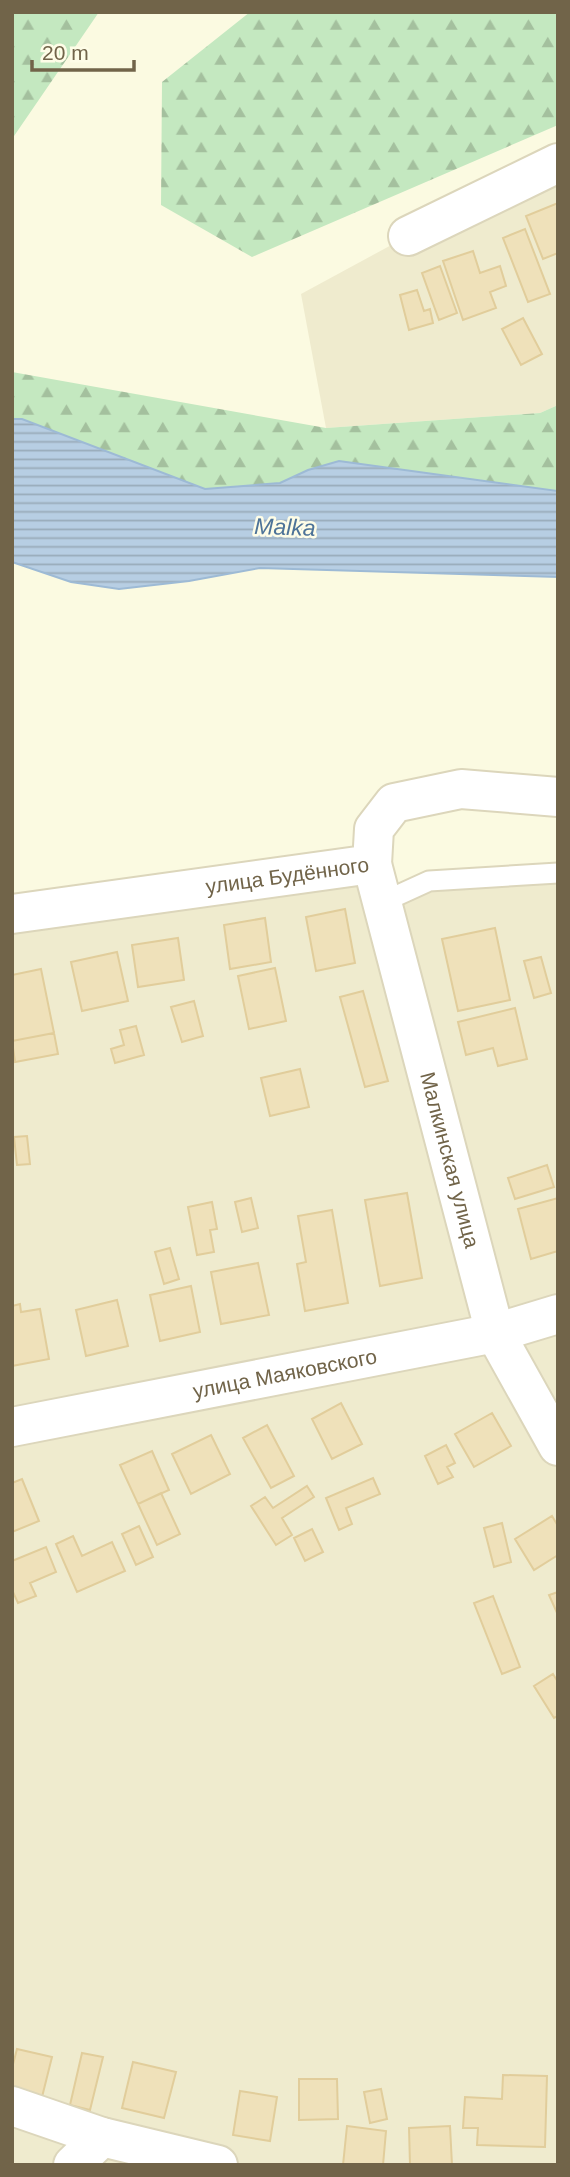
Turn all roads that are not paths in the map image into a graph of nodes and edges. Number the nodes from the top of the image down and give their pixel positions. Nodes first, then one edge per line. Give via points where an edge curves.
1 (558, 163) edge
2 (408, 236) dead end
3 (558, 797) edge
4 (372, 864) junction
5 (558, 873) edge
6 (383, 902) junction
7 (12, 914) edge
8 (558, 1314) edge
9 (495, 1333) junction
10 (12, 1427) edge
11 (558, 1446) edge
12 (12, 2106) edge
13 (102, 2137) junction
14 (73, 2165) edge
15 (218, 2165) edge

1 - 2 street
3 - 4 street, улица Будённого via 461,789 394,803 374,829
4 - 6 street, Малкинская улица
4 - 7 street, улица Будённого
5 - 6 lane via 429,881
6 - 9 street, Малкинская улица
8 - 9 street, улица Маяковского
9 - 10 street, улица Маяковского
9 - 11 street, Малкинская улица
12 - 13 street
13 - 14 street
13 - 15 street

